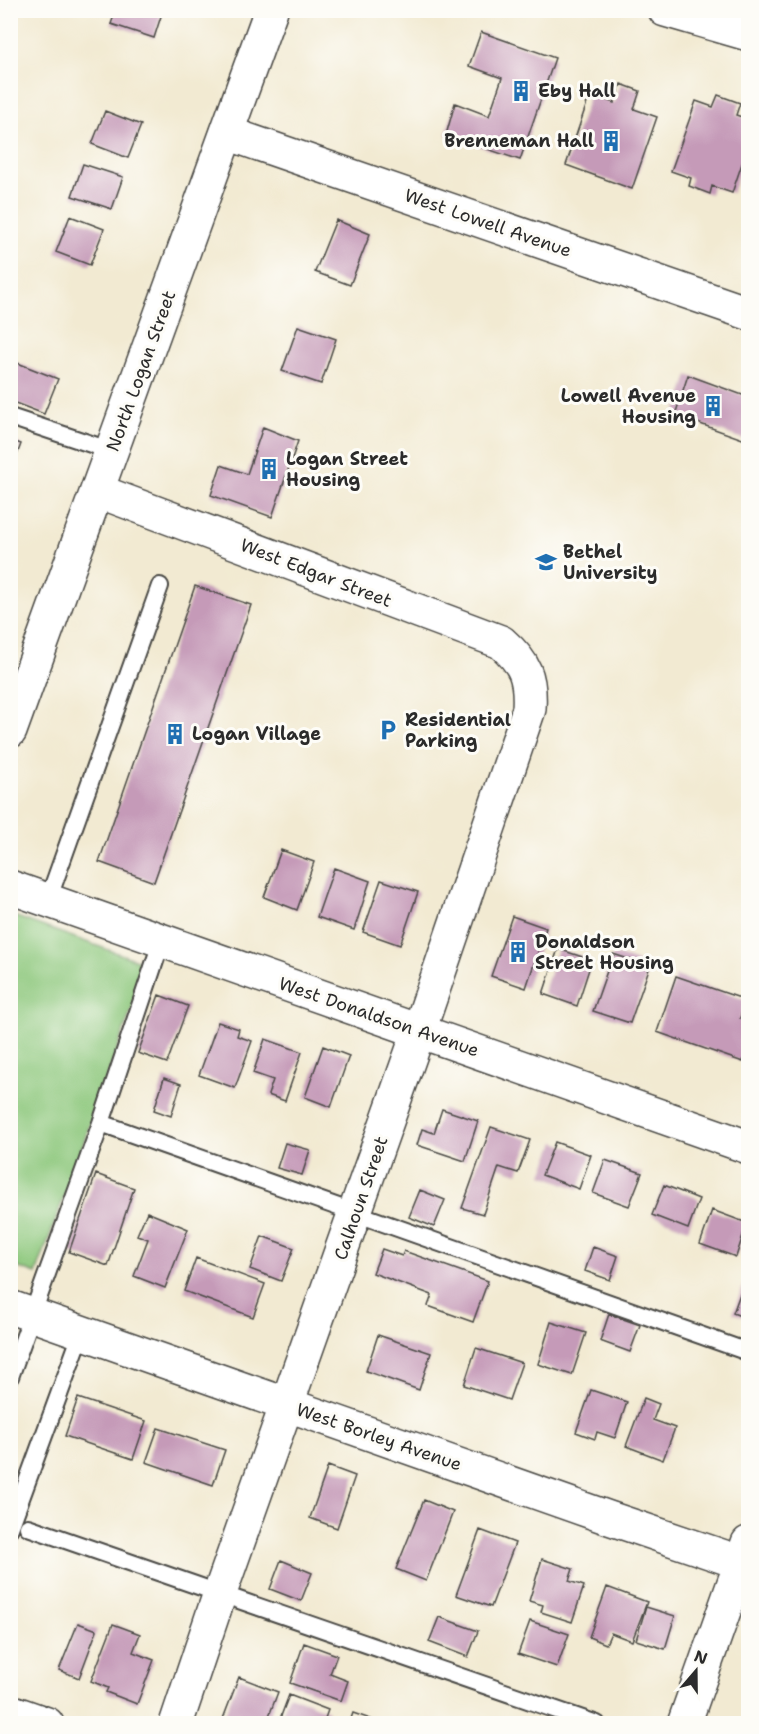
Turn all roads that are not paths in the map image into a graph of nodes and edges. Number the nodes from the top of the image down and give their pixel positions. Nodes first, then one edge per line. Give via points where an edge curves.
1 (271, 10) edge
2 (665, 10) edge
3 (748, 34) edge
4 (227, 133) junction
5 (748, 313) edge
6 (10, 417) edge
7 (112, 451) junction
8 (98, 491) junction
9 (160, 586) dead end
10 (525, 669) joint
11 (10, 731) edge
12 (10, 887) edge
13 (48, 900) junction
14 (162, 940) junction
15 (419, 1031) junction
16 (101, 1123) junction
17 (748, 1147) edge
18 (356, 1213) junction
19 (22, 1311) edge
20 (82, 1332) junction
21 (748, 1352) edge
22 (10, 1377) edge
23 (287, 1404) junction
24 (10, 1527) edge
25 (28, 1527) dead end
26 (746, 1557) edge
27 (220, 1593) junction
28 (10, 1711) edge
29 (47, 1724) edge
30 (176, 1724) edge
31 (597, 1724) edge
32 (684, 1724) edge

1 - 4 street, North Logan Street
2 - 3 street
4 - 5 street, West Lowell Avenue
4 - 7 street, North Logan Street
6 - 7 lane
7 - 8 street, North Logan Street
8 - 10 street, West Edgar Street via 501,642
8 - 11 street, North Logan Street
9 - 13 lane
10 - 15 street, Calhoun Street via 529,709
12 - 13 street, West Donaldson Avenue
13 - 14 street, West Donaldson Avenue
14 - 15 street, West Donaldson Avenue
14 - 16 lane
15 - 17 street, West Donaldson Avenue
15 - 18 street, Calhoun Street
16 - 18 lane
16 - 19 lane
18 - 21 lane
18 - 23 street, Calhoun Street
19 - 20 street, West Borley Avenue
19 - 22 lane
20 - 23 street, West Borley Avenue
20 - 24 lane
23 - 26 street, West Borley Avenue via 609,1518
23 - 27 street, Calhoun Street
25 - 27 lane
26 - 32 street
27 - 30 street, Calhoun Street
27 - 31 lane
28 - 29 street

